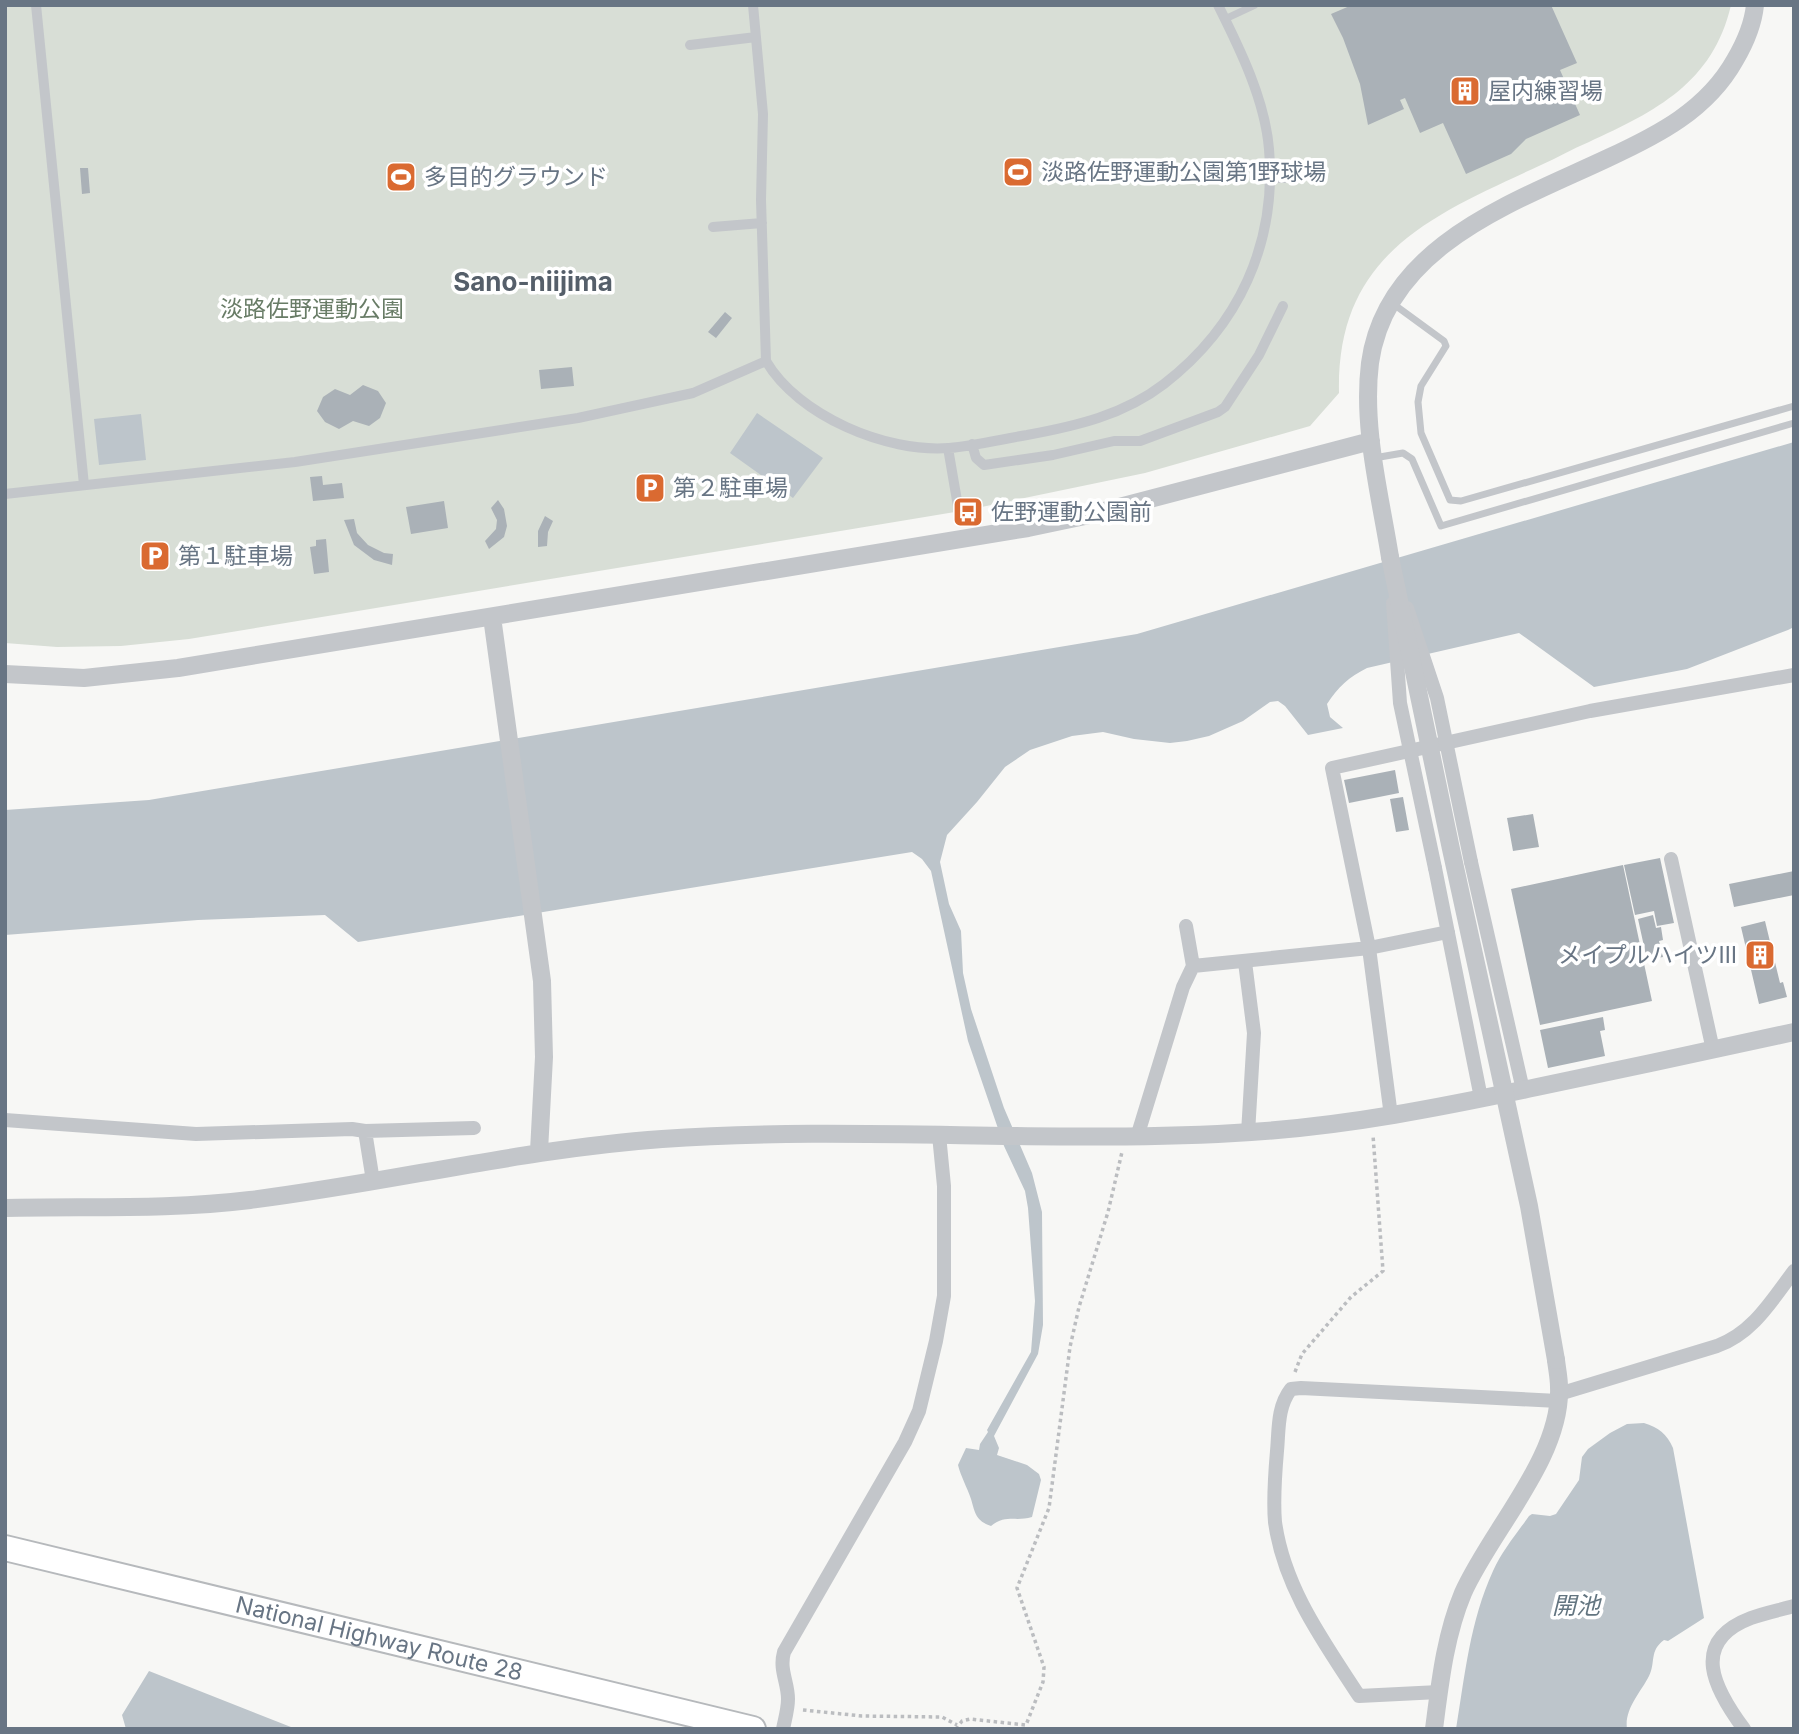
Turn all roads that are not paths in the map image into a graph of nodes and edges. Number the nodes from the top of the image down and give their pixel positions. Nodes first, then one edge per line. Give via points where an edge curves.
1 (36, 5) edge
2 (753, 5) edge
3 (1218, 5) edge
4 (1755, 5) edge
5 (1254, 6) edge
6 (1257, 16) dead end
7 (1225, 19) junction
8 (756, 37) junction
9 (690, 45) dead end
10 (1270, 178) junction
11 (1301, 178) dead end
12 (762, 222) junction
13 (713, 227) dead end
14 (1391, 302) junction
15 (1283, 306) dead end
16 (766, 362) junction
17 (1794, 406) edge
18 (1794, 422) edge
19 (972, 444) junction
20 (948, 448) junction
21 (1372, 449) junction
22 (85, 485) junction
23 (5, 494) edge
24 (960, 518) dead end
25 (1390, 557) junction
26 (492, 617) junction
27 (5, 674) edge
28 (1794, 675) edge
29 (1671, 859) dead end
30 (1186, 926) dead end
31 (1448, 932) junction
32 (1369, 948) junction
33 (1245, 962) junction
34 (1193, 966) junction
35 (1794, 1032) edge
36 (1713, 1050) junction
37 (1522, 1090) junction
38 (1481, 1098) junction
39 (1382, 1117) junction
40 (5, 1120) edge
41 (474, 1128) dead end
42 (365, 1132) junction
43 (1248, 1133) junction
44 (939, 1135) junction
45 (1131, 1137) junction
46 (539, 1151) junction
47 (373, 1181) junction
48 (5, 1208) edge
49 (1794, 1271) edge
50 (1558, 1397) junction
51 (5, 1548) edge
52 (1794, 1606) edge
53 (1439, 1692) junction
54 (753, 1729) edge
55 (783, 1729) edge
56 (1434, 1729) edge
57 (1744, 1729) edge

1 - 22 street
2 - 8 street
3 - 7 street
4 - 14 street via 1741,51 1700,105 1659,133 1456,234 1412,272
5 - 6 lane
5 - 7 lane
7 - 10 street via 1263,115
8 - 9 street
8 - 12 street via 763,114
10 - 11 street
10 - 19 street via 1266,226 1247,285 1209,341 1179,372 1145,397 1089,422
12 - 13 street
12 - 16 street
14 - 17 lane via 1446,346 1421,386 1418,402 1421,433 1450,500 1461,501
14 - 21 street via 1370,362
15 - 19 street via 1259,355 1218,412 1140,441 1114,441 984,465
16 - 20 street via 803,401 846,427 897,443
16 - 22 street via 694,393 578,418 295,462
18 - 21 lane via 1441,526 1412,459 1403,453
19 - 20 street
20 - 24 street
21 - 25 street
21 - 26 street via 1039,525
22 - 23 street
25 - 31 street, bridge via 1400,703
25 - 37 street, bridge via 1437,698
25 - 50 street, bridge via 1529,1206 1556,1360
26 - 27 street via 122,675 60,678
26 - 46 street via 542,981
28 - 32 street via 1590,711 1332,768
29 - 36 street
30 - 34 street
31 - 32 street
31 - 38 street
32 - 33 street
32 - 39 street
33 - 34 street
33 - 43 street via 1254,1033
34 - 45 street
35 - 36 street
36 - 37 street
37 - 38 street
38 - 39 street
39 - 43 street
40 - 42 street via 195,1134
41 - 42 street
42 - 47 street
43 - 45 street
44 - 45 street
44 - 46 street via 729,1135
44 - 55 street via 944,1296 919,1411 784,1652 781,1663 787,1709
46 - 47 street
47 - 48 street via 225,1202
49 - 50 street via 1740,1336
50 - 53 street via 1543,1456 1463,1594
50 - 53 street via 1291,1390 1281,1406 1275,1519 1307,1616 1359,1696
51 - 54 highway, National Highway Route 28
52 - 57 street via 1735,1626 1713,1657 1714,1679
53 - 56 street

